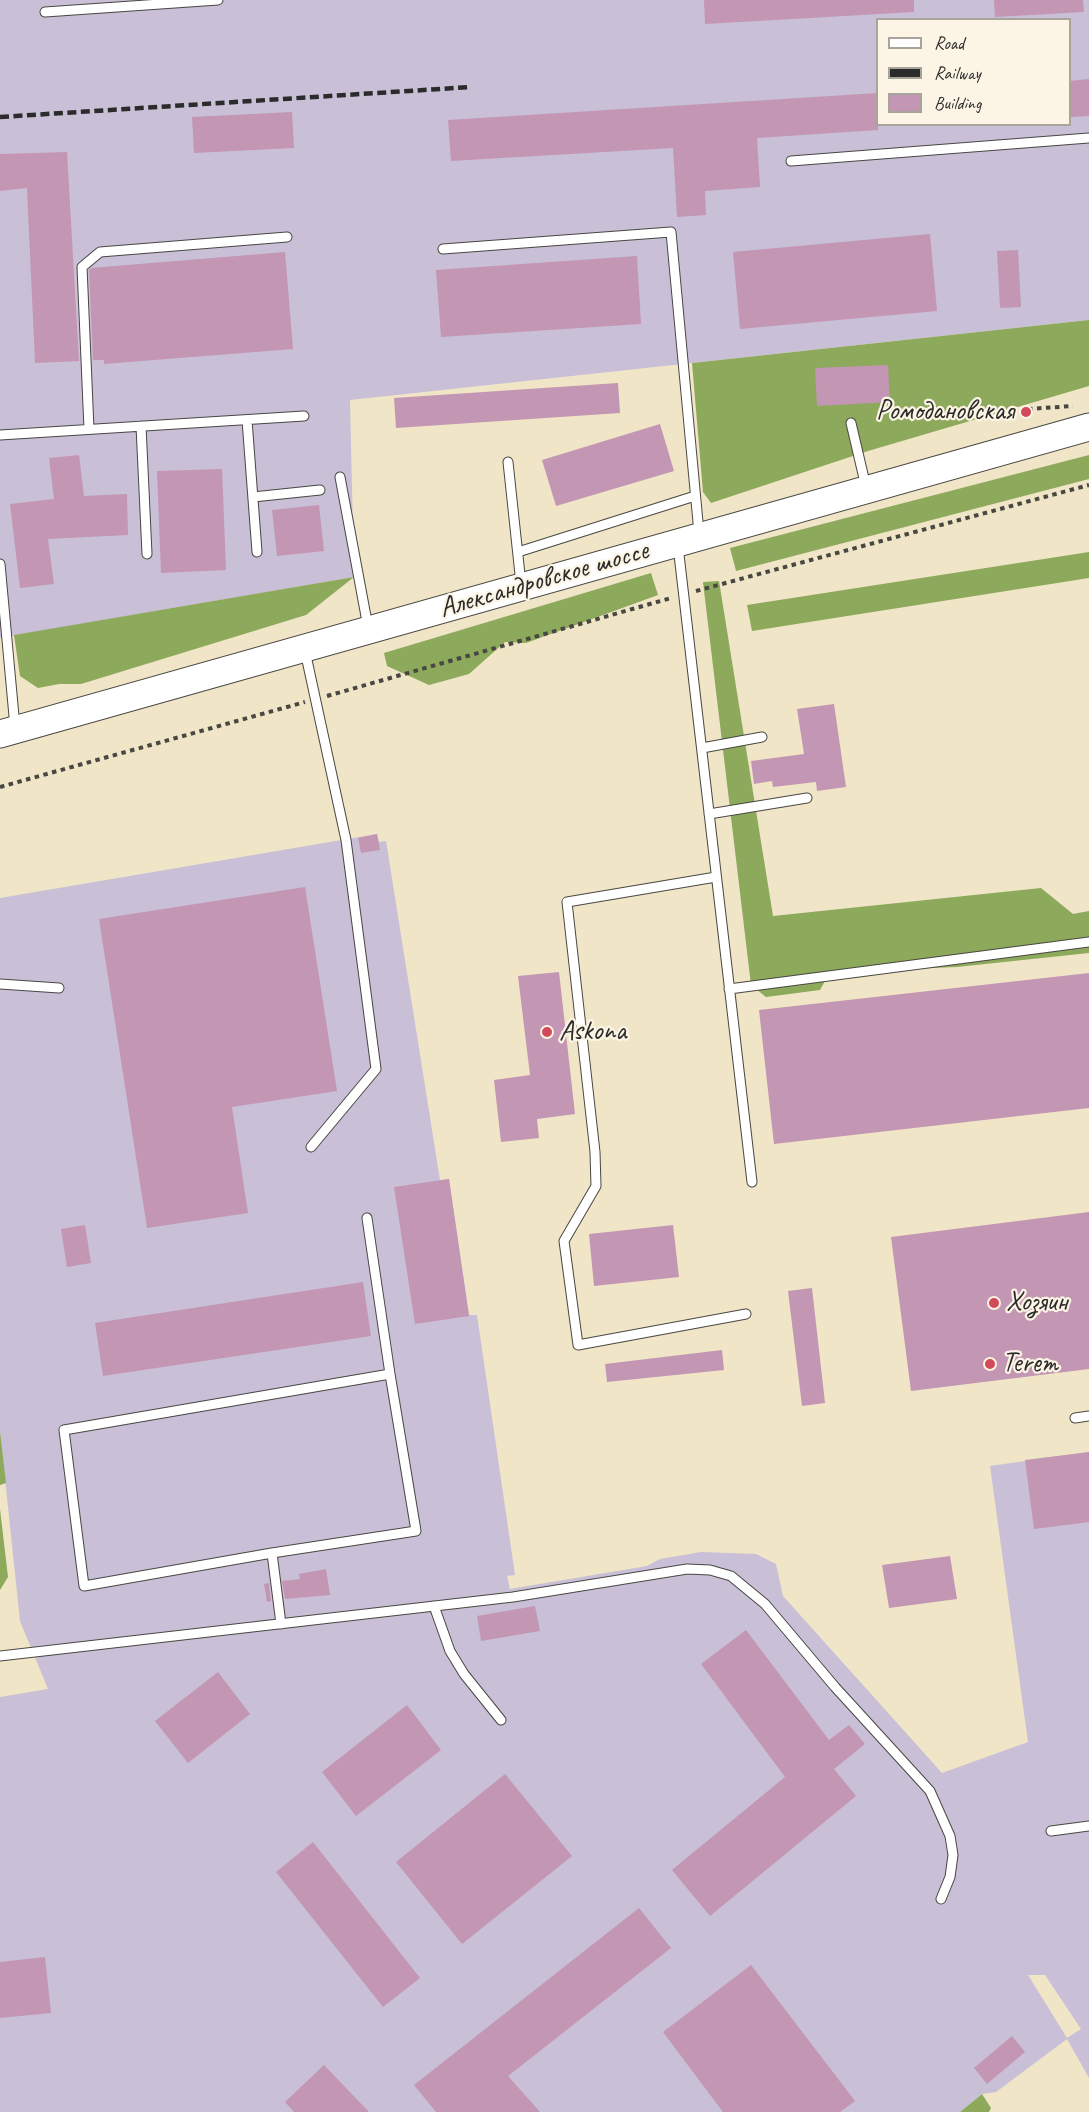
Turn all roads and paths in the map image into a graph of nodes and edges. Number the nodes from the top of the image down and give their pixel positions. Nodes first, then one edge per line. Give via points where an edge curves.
1 (218, 0) edge
2 (45, 12) dead end
3 (1089, 138) edge
4 (791, 161) dead end
5 (287, 237) dead end
6 (443, 249) dead end
7 (1028, 409) dead end
8 (304, 416) dead end
9 (1082, 417) edge
10 (247, 420) junction
11 (851, 423) dead end
12 (141, 426) junction
13 (89, 429) junction
14 (0, 435) edge
15 (508, 462) dead end
16 (340, 477) dead end
17 (1089, 484) edge
18 (867, 489) junction
19 (320, 490) dead end
20 (695, 496) junction
21 (253, 497) junction
22 (689, 539) junction
23 (258, 552) dead end
24 (518, 552) junction
25 (147, 554) dead end
26 (0, 564) edge
27 (522, 586) junction
28 (684, 594) junction
29 (369, 630) junction
30 (304, 648) junction
31 (315, 699) junction
32 (8, 732) edge
33 (762, 737) dead end
34 (702, 748) junction
35 (0, 787) edge
36 (807, 798) dead end
37 (709, 814) junction
38 (716, 877) junction
39 (1089, 942) edge
40 (0, 984) edge
41 (59, 988) dead end
42 (729, 989) junction
43 (311, 1147) dead end
44 (752, 1182) dead end
45 (367, 1218) dead end
46 (746, 1314) dead end
47 (390, 1374) junction
48 (1089, 1416) edge
49 (1075, 1418) dead end
50 (272, 1552) junction
51 (434, 1606) junction
52 (281, 1624) junction
53 (0, 1656) edge
54 (501, 1720) dead end
55 (1089, 1826) edge
56 (1051, 1831) dead end
57 (941, 1899) dead end

1 - 2 lane
3 - 4 lane
5 - 13 lane via 100,252 82,267
6 - 20 lane via 670,232
7 - 9 path
8 - 10 lane
9 - 18 main road, Александровское шоссе
10 - 12 lane
10 - 21 lane
11 - 18 lane
12 - 13 lane
12 - 25 lane
13 - 14 lane
15 - 24 lane
16 - 29 lane
17 - 28 path
18 - 22 main road, Александровское шоссе
19 - 21 lane
20 - 22 lane
20 - 24 lane
21 - 23 lane
22 - 27 main road, Александровское шоссе
22 - 28 lane
24 - 27 lane
26 - 32 lane
27 - 29 main road, Александровское шоссе
28 - 31 path
28 - 34 lane
29 - 30 main road, Александровское шоссе
30 - 31 lane
30 - 32 main road, Александровское шоссе
31 - 35 path
31 - 43 lane via 346,840 376,1069
33 - 34 lane
34 - 37 lane
36 - 37 lane
37 - 38 lane
38 - 42 lane
38 - 46 lane via 567,902 596,1186 564,1241 578,1346
39 - 42 lane
40 - 41 lane
42 - 44 lane
45 - 47 lane
47 - 50 lane via 416,1531
47 - 50 lane via 64,1430 84,1586
48 - 49 lane
50 - 52 lane
51 - 52 lane
51 - 54 lane via 450,1651
51 - 57 lane via 687,1569 731,1576 765,1604 930,1791 950,1836 953,1855
52 - 53 lane
55 - 56 lane

